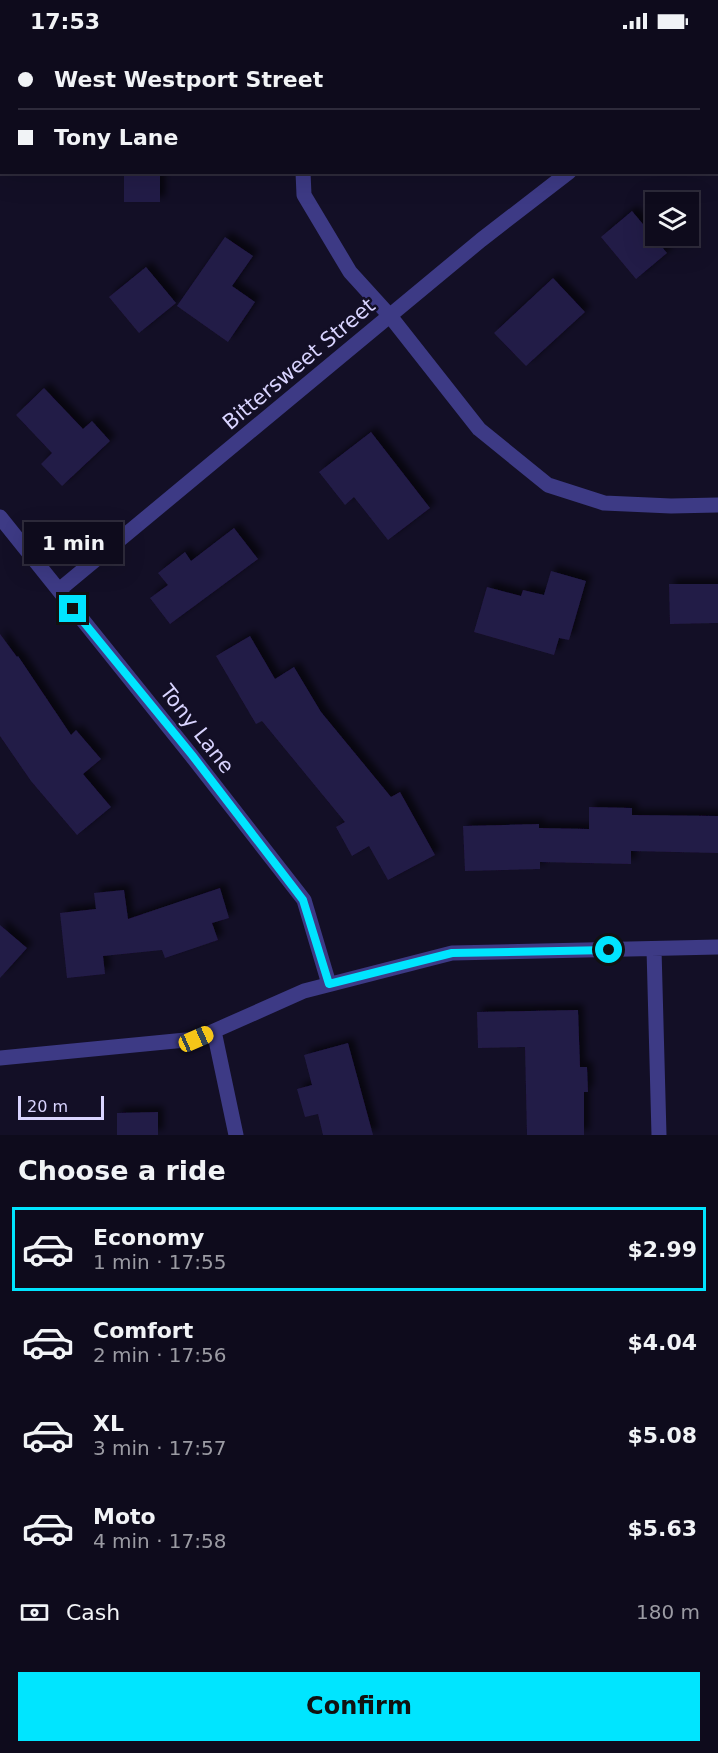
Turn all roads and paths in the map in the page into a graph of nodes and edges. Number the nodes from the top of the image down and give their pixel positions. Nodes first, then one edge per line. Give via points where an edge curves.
1 (303, 174) edge
2 (566, 174) edge
3 (390, 316) junction
4 (718, 505) edge
5 (0, 518) edge
6 (58, 590) junction
7 (718, 947) edge
8 (654, 949) junction
9 (329, 984) junction
10 (213, 1031) junction
11 (0, 1058) edge
12 (236, 1135) edge
13 (659, 1135) edge

1 - 3 street via 304,195 350,272
2 - 3 street, Bittersweet Street
3 - 4 street via 479,429 548,486 604,503
3 - 6 street, Bittersweet Street
5 - 6 street, Tony Lane
6 - 9 street, Tony Lane via 303,900
7 - 8 street
8 - 9 street via 452,953
8 - 13 street
9 - 10 street via 303,991
10 - 11 street via 196,1039
10 - 12 street

